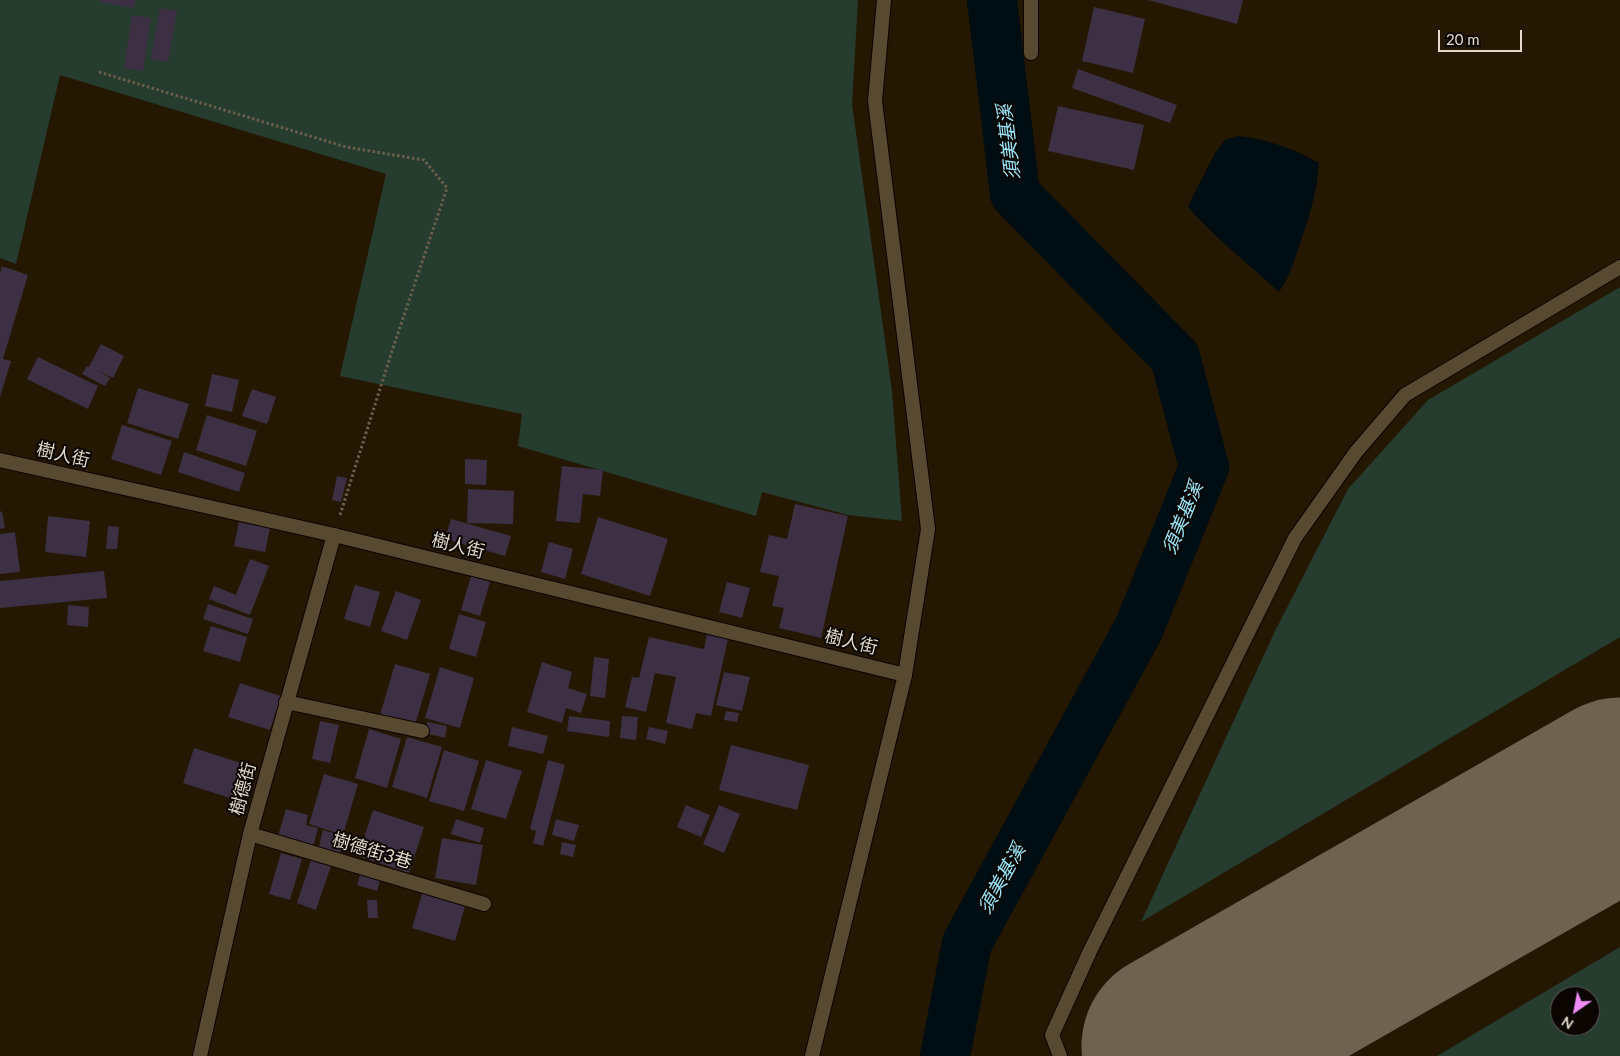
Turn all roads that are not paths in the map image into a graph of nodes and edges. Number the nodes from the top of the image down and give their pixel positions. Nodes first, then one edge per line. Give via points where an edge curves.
1 (884, 0) edge
2 (1032, 0) edge
3 (1031, 53) dead end
4 (1620, 267) edge
5 (0, 460) edge
6 (334, 535) junction
7 (905, 675) junction
8 (286, 702) junction
9 (422, 731) dead end
10 (250, 834) junction
11 (484, 904) dead end
12 (200, 1056) edge
13 (812, 1056) edge
14 (1060, 1056) edge

1 - 7 street via 875,101 928,529
2 - 3 street
4 - 14 street via 1405,395 1356,452 1295,538 1090,951 1052,1035
5 - 6 street, 樹人街
6 - 7 street, 樹人街
6 - 8 street, 樹德街
7 - 13 street
8 - 9 street
8 - 10 street, 樹德街
10 - 11 street, 樹德街3巷
10 - 12 street, 樹德街

